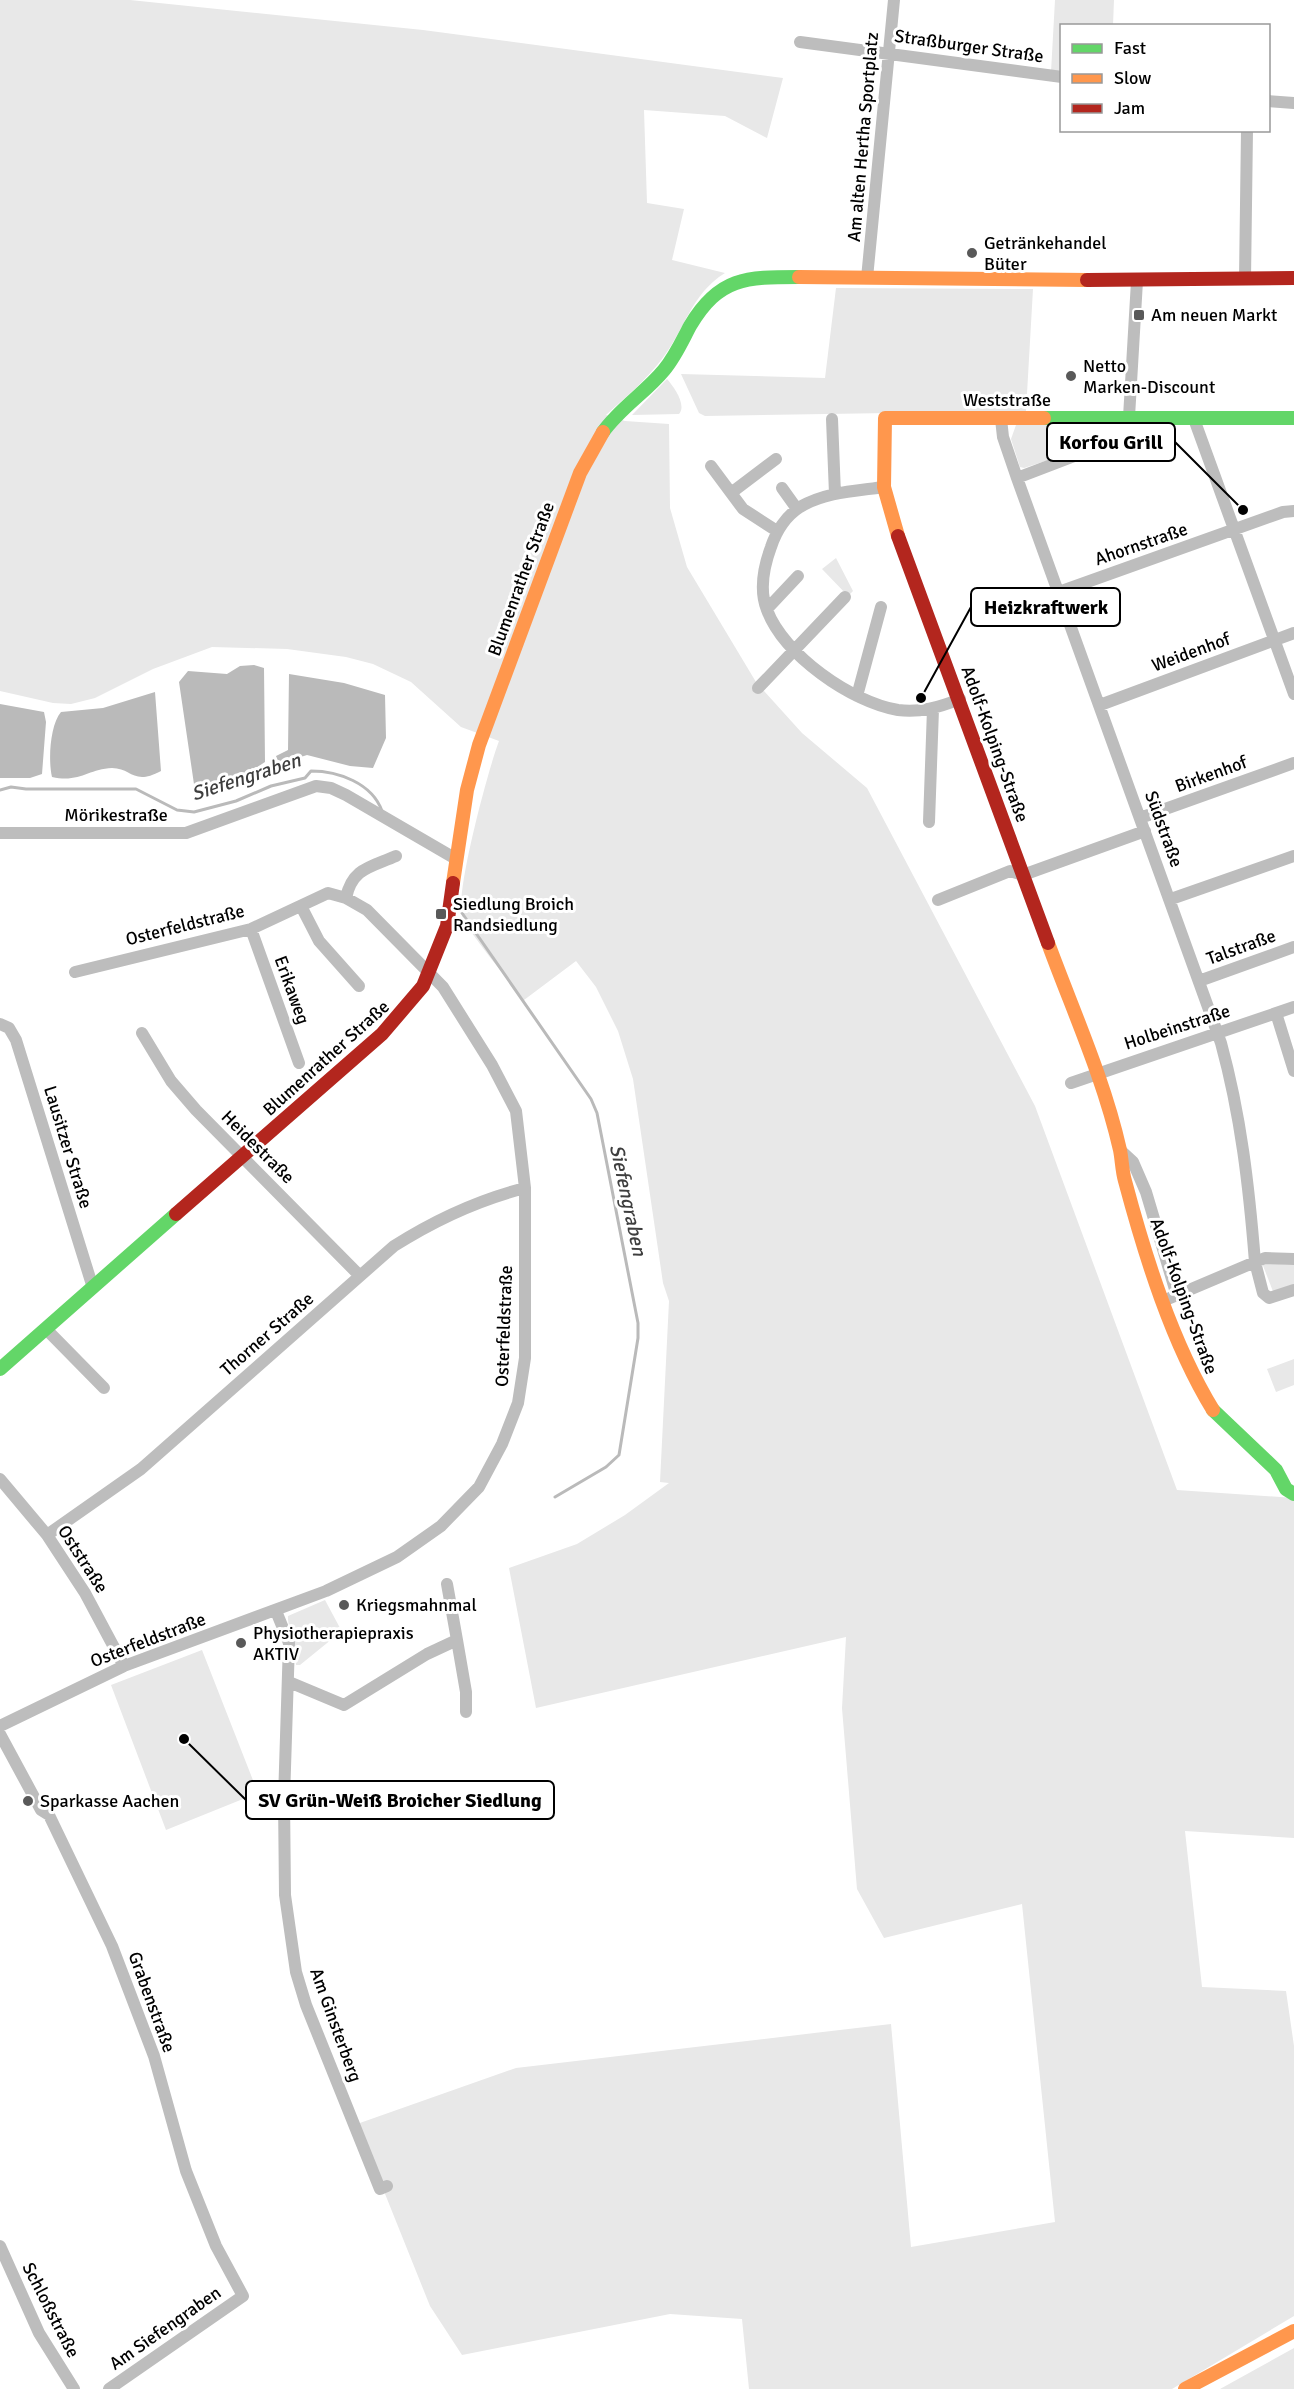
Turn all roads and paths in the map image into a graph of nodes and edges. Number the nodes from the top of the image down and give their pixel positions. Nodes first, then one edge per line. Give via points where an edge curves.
1 (894, 0) edge
2 (800, 42) dead end
3 (889, 53) junction
4 (1060, 77) edge
5 (1270, 101) edge
6 (1294, 103) edge
7 (1247, 132) edge
8 (867, 278) junction
9 (1294, 278) edge
10 (1245, 279) junction
11 (1137, 281) junction
12 (1129, 417) junction
13 (885, 418) joint
14 (1194, 418) junction
15 (1294, 418) edge
16 (832, 419) dead end
17 (1001, 419) junction
18 (776, 459) dead end
19 (711, 466) dead end
20 (1017, 478) junction
21 (884, 487) junction
22 (782, 488) dead end
23 (730, 493) junction
24 (835, 494) junction
25 (797, 509) junction
26 (1294, 511) edge
27 (1235, 529) junction
28 (777, 531) junction
29 (798, 576) dead end
30 (1059, 592) junction
31 (845, 597) dead end
32 (881, 607) dead end
33 (767, 609) junction
34 (1294, 633) edge
35 (1275, 640) junction
36 (796, 650) junction
37 (758, 688) dead end
38 (1294, 694) edge
39 (857, 696) junction
40 (960, 699) junction
41 (1100, 705) junction
42 (933, 709) junction
43 (1294, 763) edge
44 (1140, 818) junction
45 (929, 822) dead end
46 (1145, 831) junction
47 (0, 833) edge
48 (396, 856) dead end
49 (1294, 856) edge
50 (456, 859) junction
51 (1023, 875) junction
52 (346, 898) junction
53 (1171, 899) junction
54 (938, 900) dead end
55 (302, 906) junction
56 (251, 929) junction
57 (1294, 946) edge
58 (75, 972) dead end
59 (430, 974) junction
60 (1199, 981) junction
61 (360, 986) dead end
62 (1294, 1007) edge
63 (1276, 1013) junction
64 (0, 1024) edge
65 (1217, 1032) junction
66 (142, 1033) dead end
67 (299, 1063) dead end
68 (1294, 1071) edge
69 (1096, 1073) junction
70 (1071, 1083) dead end
71 (1120, 1150) junction
72 (243, 1158) junction
73 (525, 1188) junction
74 (1294, 1259) edge
75 (1255, 1262) junction
76 (360, 1276) junction
77 (93, 1288) junction
78 (1294, 1290) edge
79 (1176, 1296) junction
80 (1163, 1300) junction
81 (46, 1329) junction
82 (0, 1369) edge
83 (104, 1389) dead end
84 (0, 1479) edge
85 (1292, 1493) edge
86 (47, 1535) junction
87 (447, 1584) dead end
88 (276, 1611) junction
89 (457, 1640) junction
90 (124, 1666) junction
91 (289, 1682) junction
92 (466, 1712) dead end
93 (0, 1726) edge
94 (0, 1734) edge
95 (387, 2186) dead end
96 (0, 2246) edge
97 (243, 2296) joint
98 (1294, 2331) edge
99 (74, 2389) edge
100 (109, 2389) edge
101 (1185, 2389) edge

1 - 3 street, Am alten Hertha Sportplatz
2 - 3 street, Straßburger Straße
3 - 4 street, Straßburger Straße
3 - 8 street, Am alten Hertha Sportplatz
5 - 6 street
7 - 10 street
8 - 11 street, Blumenrather Straße
8 - 50 street, Blumenrather Straße via 763,277 723,287 703,306 653,383 597,438 579,472 479,745
9 - 10 street, Blumenrather Straße
10 - 11 street, Blumenrather Straße
11 - 12 street
12 - 14 street, Weststraße
12 - 17 street, Weststraße
12 - 20 street via 1123,431 1111,442
13 - 17 street, Weststraße
13 - 21 street, Adolf-Kolping-Straße
14 - 15 street, Weststraße
14 - 27 street
16 - 24 street
17 - 20 street, Südstraße
18 - 23 street
19 - 23 street
20 - 30 street, Südstraße
21 - 24 street
21 - 40 street, Adolf-Kolping-Straße via 893,523
22 - 25 street
23 - 28 street via 743,509
24 - 25 street
25 - 28 street
26 - 27 street, Ahornstraße
27 - 30 street, Ahornstraße
27 - 35 street
28 - 33 street via 763,583
29 - 33 street
30 - 41 street, Südstraße
31 - 36 street
32 - 39 street
33 - 36 street
34 - 35 street, Weidenhof
35 - 38 street
35 - 41 street, Weidenhof
36 - 37 street
36 - 39 street via 827,678
39 - 42 street via 898,710
40 - 42 street
40 - 51 street, Adolf-Kolping-Straße
41 - 44 street, Südstraße
42 - 45 street
43 - 44 street, Birkenhof
44 - 46 street, Südstraße
46 - 51 street
46 - 53 street, Südstraße
47 - 50 street, Mörikestraße via 186,833 316,786 346,795
48 - 52 street via 351,879
49 - 53 street
50 - 59 street, Blumenrather Straße via 447,926
51 - 54 street via 1010,871
51 - 69 street, Adolf-Kolping-Straße
52 - 55 street, Osterfeldstraße via 328,893
52 - 59 street, Osterfeldstraße via 367,910
53 - 60 street, Südstraße
55 - 56 street, Osterfeldstraße
55 - 61 street via 319,941
56 - 58 street, Osterfeldstraße
56 - 67 street, Erikaweg
57 - 60 street, Talstraße
59 - 72 street, Blumenrather Straße via 404,1012 382,1034
59 - 73 street, Osterfeldstraße via 443,987 492,1065 516,1111
60 - 65 street, Südstraße
62 - 63 street, Holbeinstraße
63 - 65 street, Holbeinstraße
63 - 68 street
64 - 77 street, Lausitzer Straße via 9,1028 16,1040
65 - 69 street, Holbeinstraße
65 - 75 street, Südstraße via 1234,1089
66 - 72 street, Heidestraße via 171,1081
69 - 70 street, Holbeinstraße
69 - 71 street, Adolf-Kolping-Straße
71 - 79 street, Adolf-Kolping-Straße via 1133,1162 1146,1192
71 - 80 street, Adolf-Kolping-Straße via 1124,1179
72 - 76 street, Heidestraße
72 - 77 street, Blumenrather Straße
73 - 76 street, Thorner Straße via 490,1197 423,1228 394,1246
73 - 88 street, Osterfeldstraße via 525,1359 518,1403 502,1444 478,1487 441,1526 397,1557
74 - 75 street via 1264,1258
75 - 78 street, Südstraße via 1263,1293 1269,1298
75 - 79 street
76 - 86 street, Thorner Straße via 141,1469
77 - 81 street, Blumenrather Straße
79 - 80 street
80 - 85 street, Adolf-Kolping-Straße via 1185,1359 1208,1405 1276,1470
81 - 82 street, Blumenrather Straße
81 - 83 street
84 - 86 street, Oststraße
86 - 90 street, Oststraße via 85,1593
87 - 89 street
88 - 90 street, Osterfeldstraße
88 - 91 street, Am Ginsterberg via 289,1643
89 - 91 street via 427,1654 344,1706
89 - 92 street
90 - 93 street, Osterfeldstraße
91 - 95 street, Am Ginsterberg via 285,1895 296,1972 380,2189
94 - 97 street, Grabenstraße via 41,1810 49,1815 112,1946 154,2056 186,2171 216,2246
96 - 99 street, Schloßstraße via 39,2333
97 - 100 street, Am Siefengraben
98 - 101 street

